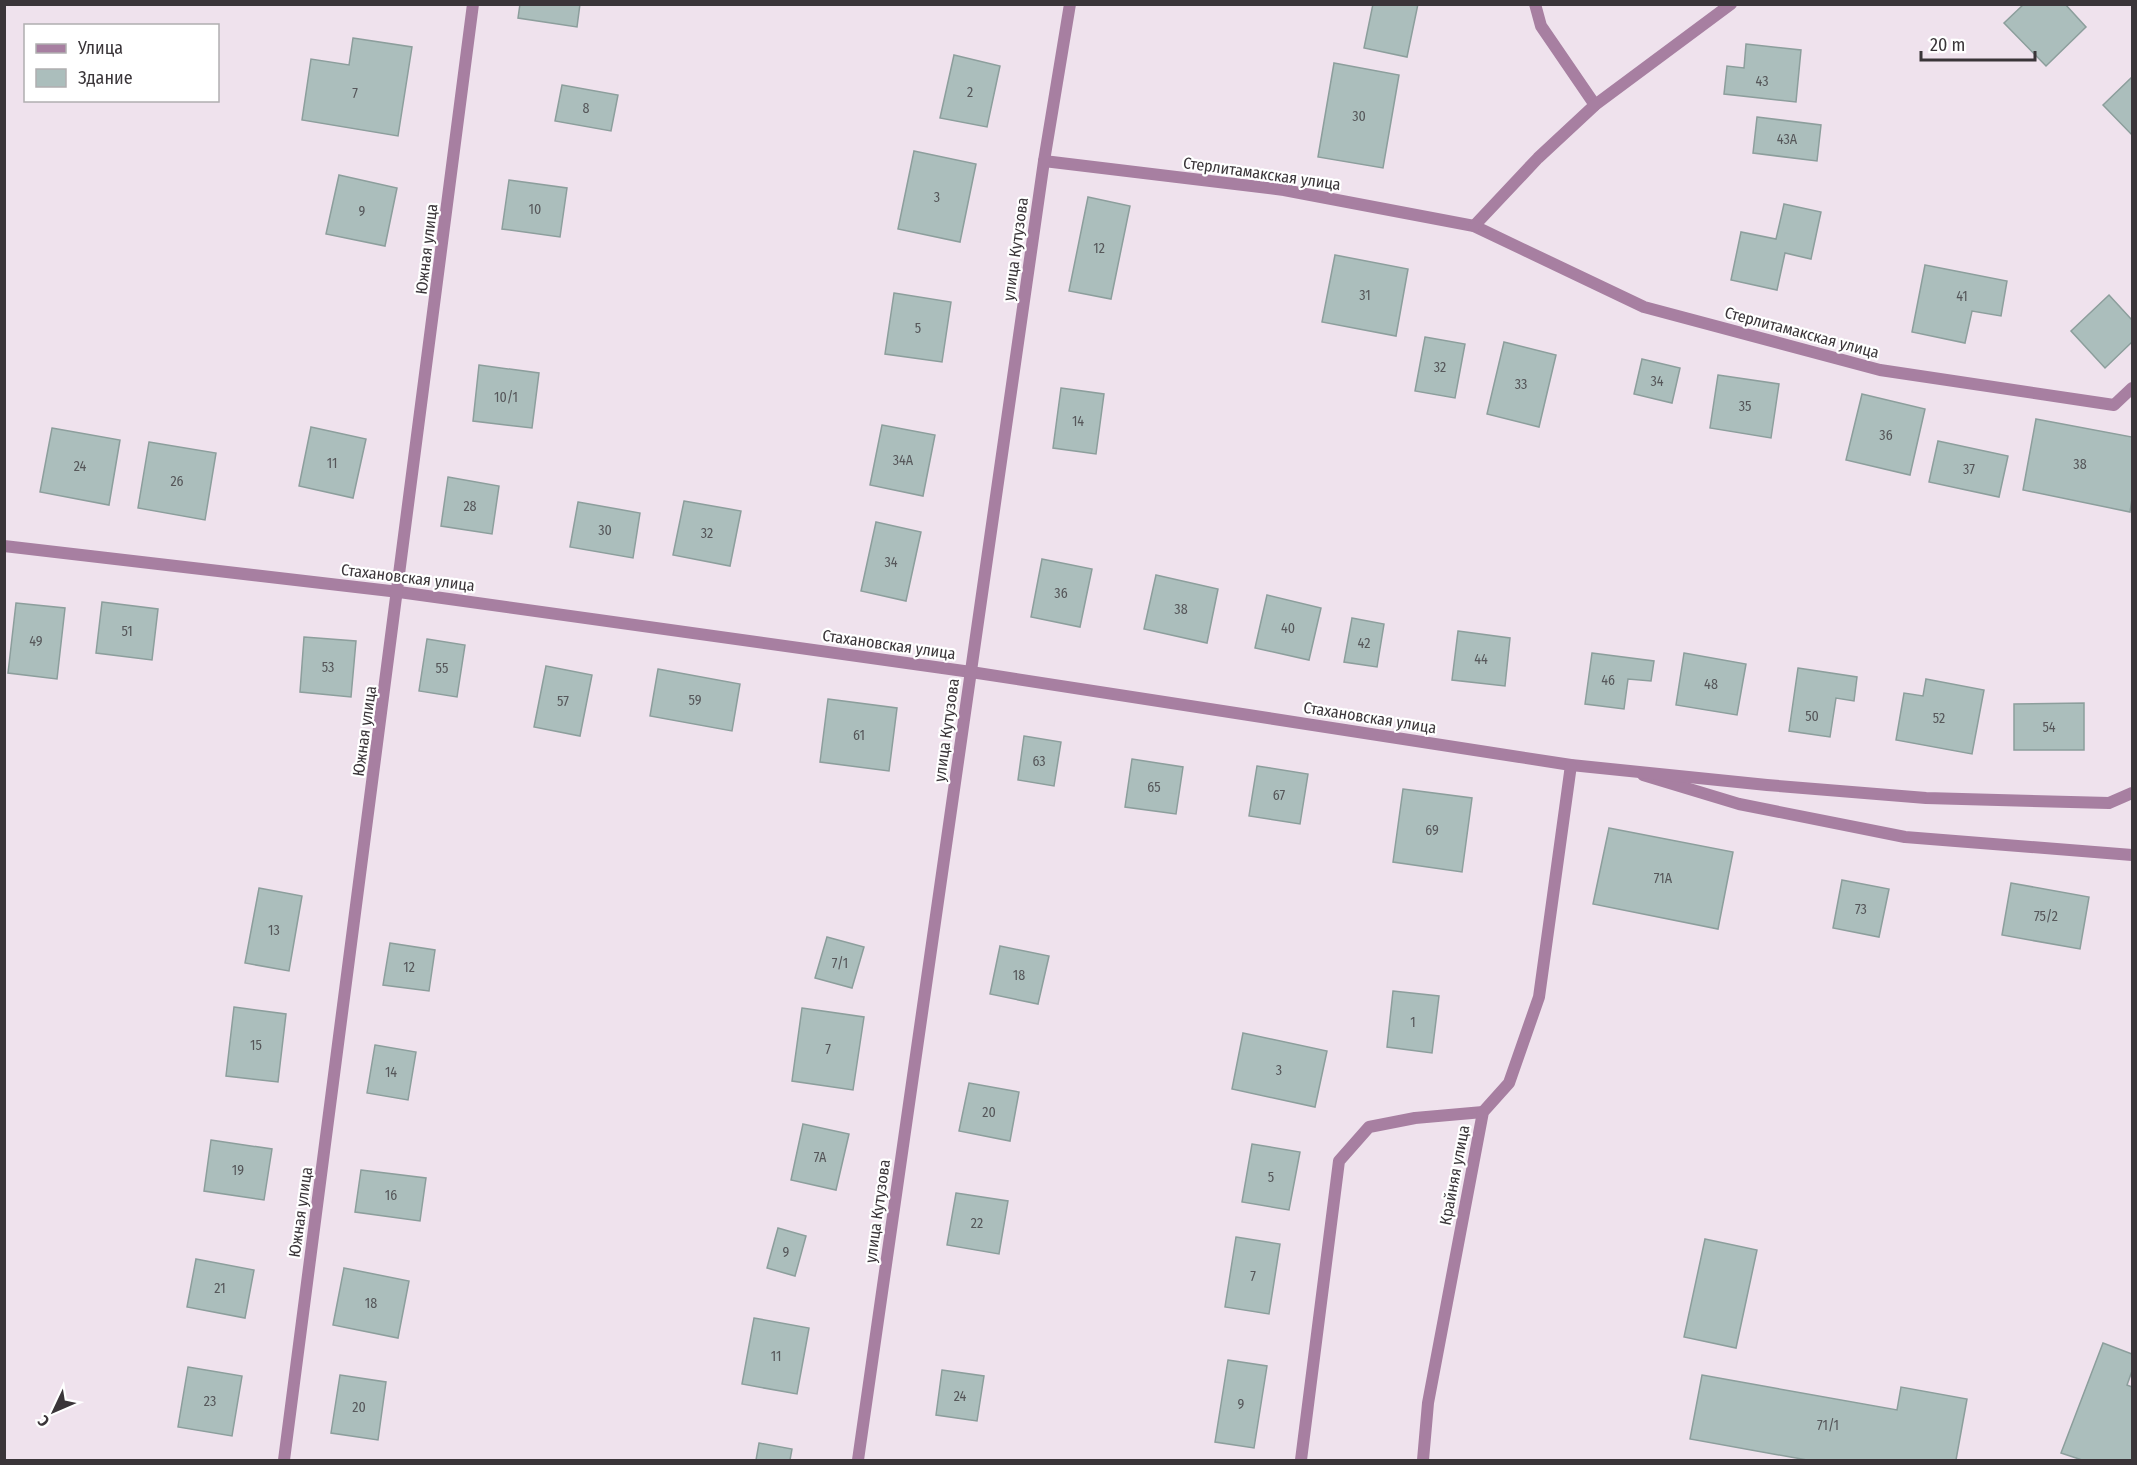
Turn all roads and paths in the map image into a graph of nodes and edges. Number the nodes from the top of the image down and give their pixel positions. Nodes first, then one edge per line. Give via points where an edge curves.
1 (473, 4) edge
2 (1070, 4) edge
3 (1535, 4) edge
4 (1731, 4) edge
5 (1595, 105) junction
6 (1044, 161) junction
7 (1474, 226) junction
8 (2133, 388) edge
9 (4, 546) edge
10 (399, 592) junction
11 (971, 672) junction
12 (1571, 765) junction
13 (1631, 772) junction
14 (2133, 793) edge
15 (2133, 855) edge
16 (1483, 1112) junction
17 (284, 1461) edge
18 (858, 1461) edge
19 (1301, 1461) edge
20 (1423, 1461) edge

1 - 10 street, Южная улица
2 - 6 street, улица Кутузова
3 - 5 street via 1541,26
4 - 5 street
5 - 7 street
6 - 7 street, Стерлитамакская улица via 1284,190
6 - 11 street, улица Кутузова
7 - 8 street, Стерлитамакская улица via 1644,306 1880,370 2114,405
9 - 10 street, Стахановская улица
10 - 11 street, Стахановская улица
10 - 17 street, Южная улица
11 - 12 street, Стахановская улица
11 - 18 street, улица Кутузова
12 - 13 street, Стахановская улица
12 - 16 street, Крайняя улица via 1539,997 1509,1083
13 - 14 street, Стахановская улица via 1926,798 2109,803
13 - 15 street via 1739,804 1905,837
16 - 19 street via 1369,1126 1339,1161
16 - 20 street, Крайняя улица via 1428,1403

